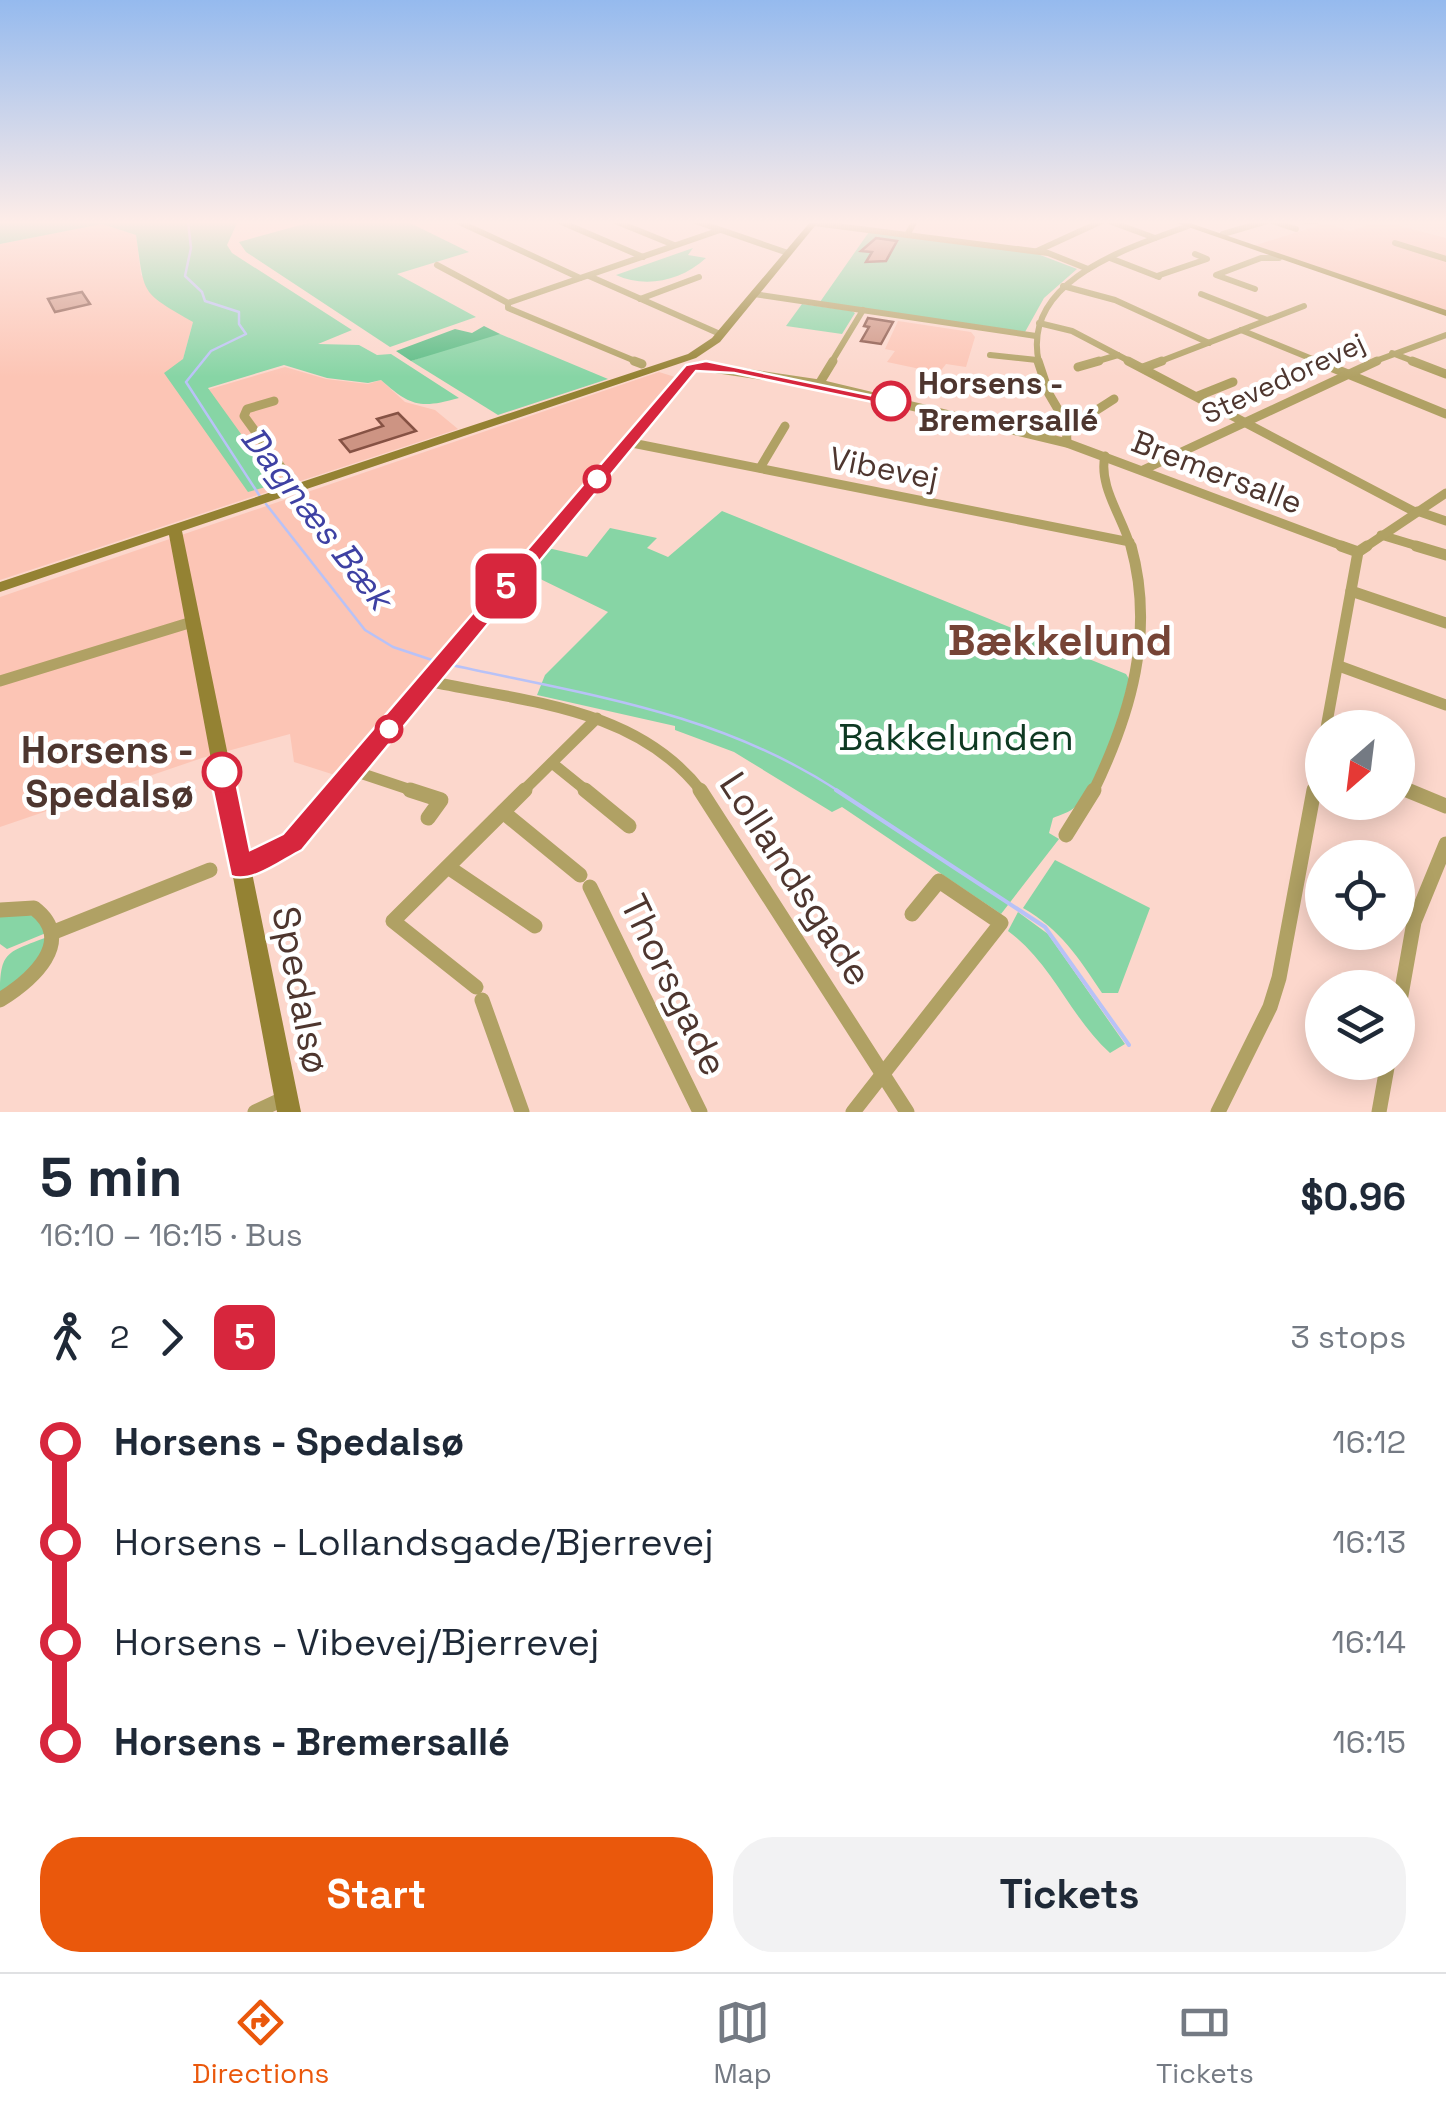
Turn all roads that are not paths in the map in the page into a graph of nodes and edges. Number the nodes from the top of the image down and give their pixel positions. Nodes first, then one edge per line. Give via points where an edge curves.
1 (452, 273) edge
2 (575, 273) edge
3 (596, 273) edge
4 (772, 273) edge
5 (1081, 273) edge
6 (1148, 273) edge
7 (1173, 273) edge
8 (1219, 273) edge
9 (1322, 273) edge
10 (584, 277) junction
11 (699, 278) dead end
12 (1063, 286) junction
13 (1255, 289) dead end
14 (754, 294) junction
15 (1202, 294) dead end
16 (640, 300) junction
17 (508, 303) junction
18 (1304, 306) dead end
19 (862, 310) junction
20 (1446, 315) edge
21 (1267, 320) junction
22 (1040, 323) junction
23 (1241, 330) junction
24 (720, 334) junction
25 (1036, 336) junction
26 (1446, 336) edge
27 (1209, 342) junction
28 (1392, 353) junction
29 (990, 355) dead end
30 (1118, 355) junction
31 (1037, 360) junction
32 (642, 364) dead end
33 (1078, 366) dead end
34 (1144, 368) junction
35 (1344, 373) junction
36 (1446, 374) edge
37 (1233, 382) dead end
38 (819, 384) junction
39 (1198, 396) junction
40 (1114, 399) dead end
41 (274, 400) dead end
42 (1446, 414) edge
43 (1244, 421) junction
44 (1068, 424) junction
45 (785, 426) dead end
46 (627, 442) junction
47 (1067, 443) junction
48 (1105, 456) junction
49 (760, 468) junction
50 (1143, 470) junction
51 (297, 489) junction
52 (1446, 493) edge
53 (1416, 511) junction
54 (1446, 520) edge
55 (174, 529) junction
56 (1381, 534) junction
57 (1130, 542) junction
58 (1358, 552) junction
59 (1446, 555) edge
60 (0, 587) edge
61 (1352, 591) junction
62 (192, 622) junction
63 (1446, 623) edge
64 (1339, 666) junction
65 (430, 679) junction
66 (0, 681) edge
67 (1446, 704) edge
68 (1330, 710) edge
69 (597, 718) junction
70 (552, 763) junction
71 (354, 771) junction
72 (1415, 793) edge
73 (1446, 806) edge
74 (502, 812) junction
75 (428, 818) dead end
76 (1309, 820) edge
77 (629, 826) dead end
78 (1066, 836) dead end
79 (1446, 844) edge
80 (448, 866) junction
81 (240, 868) junction
82 (210, 870) dead end
83 (0, 910) edge
84 (912, 914) dead end
85 (535, 926) dead end
86 (54, 932) junction
87 (1405, 970) edge
88 (0, 1000) edge
89 (882, 1074) junction
90 (1385, 1080) edge
91 (288, 1105) edge
92 (255, 1112) edge
93 (522, 1112) edge
94 (700, 1112) edge
95 (853, 1112) edge
96 (907, 1112) edge
97 (1219, 1112) edge
98 (1379, 1112) edge

1 - 17 street
2 - 10 street
3 - 10 street
4 - 14 street
5 - 12 street
6 - 7 street via 1161,278
8 - 13 street
9 - 20 street
10 - 16 street
10 - 17 street
11 - 16 street
12 - 22 street
12 - 27 street via 1115,300
14 - 19 street
14 - 24 street
15 - 21 street
16 - 24 street
17 - 32 street
18 - 21 street
19 - 25 street
19 - 38 street
21 - 23 street
22 - 25 street
22 - 30 street
23 - 27 street
23 - 35 street
24 - 51 street via 692,356
25 - 31 street
26 - 28 street, Stevedorevej
27 - 34 street
28 - 35 street, Stevedorevej
28 - 36 street
29 - 31 street
30 - 33 street
30 - 34 street
31 - 44 street
34 - 39 street
35 - 42 street
35 - 43 street, Stevedorevej
37 - 39 street
38 - 46 street, Bremersalle via 706,365 686,372
38 - 47 street, Bremersalle
39 - 43 street
40 - 44 street
41 - 51 street via 246,409 244,416
43 - 50 street, Stevedorevej
43 - 53 street
44 - 47 street
45 - 49 street
46 - 49 street, Vibevej
46 - 65 street
47 - 48 street, Bremersalle
48 - 50 street, Bremersalle
48 - 57 street via 1101,474
49 - 57 street, Vibevej
50 - 58 street, Bremersalle
51 - 55 street
52 - 53 street
53 - 54 street
53 - 56 street
55 - 60 street
55 - 62 street, Spedalsø
56 - 58 street
56 - 59 street
57 - 78 street via 1142,613 1137,678 1110,765
58 - 61 street
61 - 63 street
61 - 64 street
62 - 66 street
62 - 81 street, Spedalsø
64 - 67 street
64 - 68 street
65 - 69 street, Lollandsgade
65 - 71 street
69 - 70 street
69 - 89 street, Lollandsgade via 644,736 686,770
70 - 74 street
70 - 77 street
71 - 75 street via 441,800
71 - 81 street via 292,842
72 - 73 street
74 - 80 street
74 - 94 street, Thorsgade via 585,881
76 - 97 street via 1279,978
79 - 87 street via 1414,922
80 - 85 street
80 - 93 street via 393,921 479,993
81 - 91 street, Spedalsø
82 - 86 street
83 - 86 street via 34,908
84 - 89 street via 939,881 1000,923
86 - 88 street via 36,972
89 - 95 street
89 - 96 street, Lollandsgade
90 - 98 street
91 - 92 street

